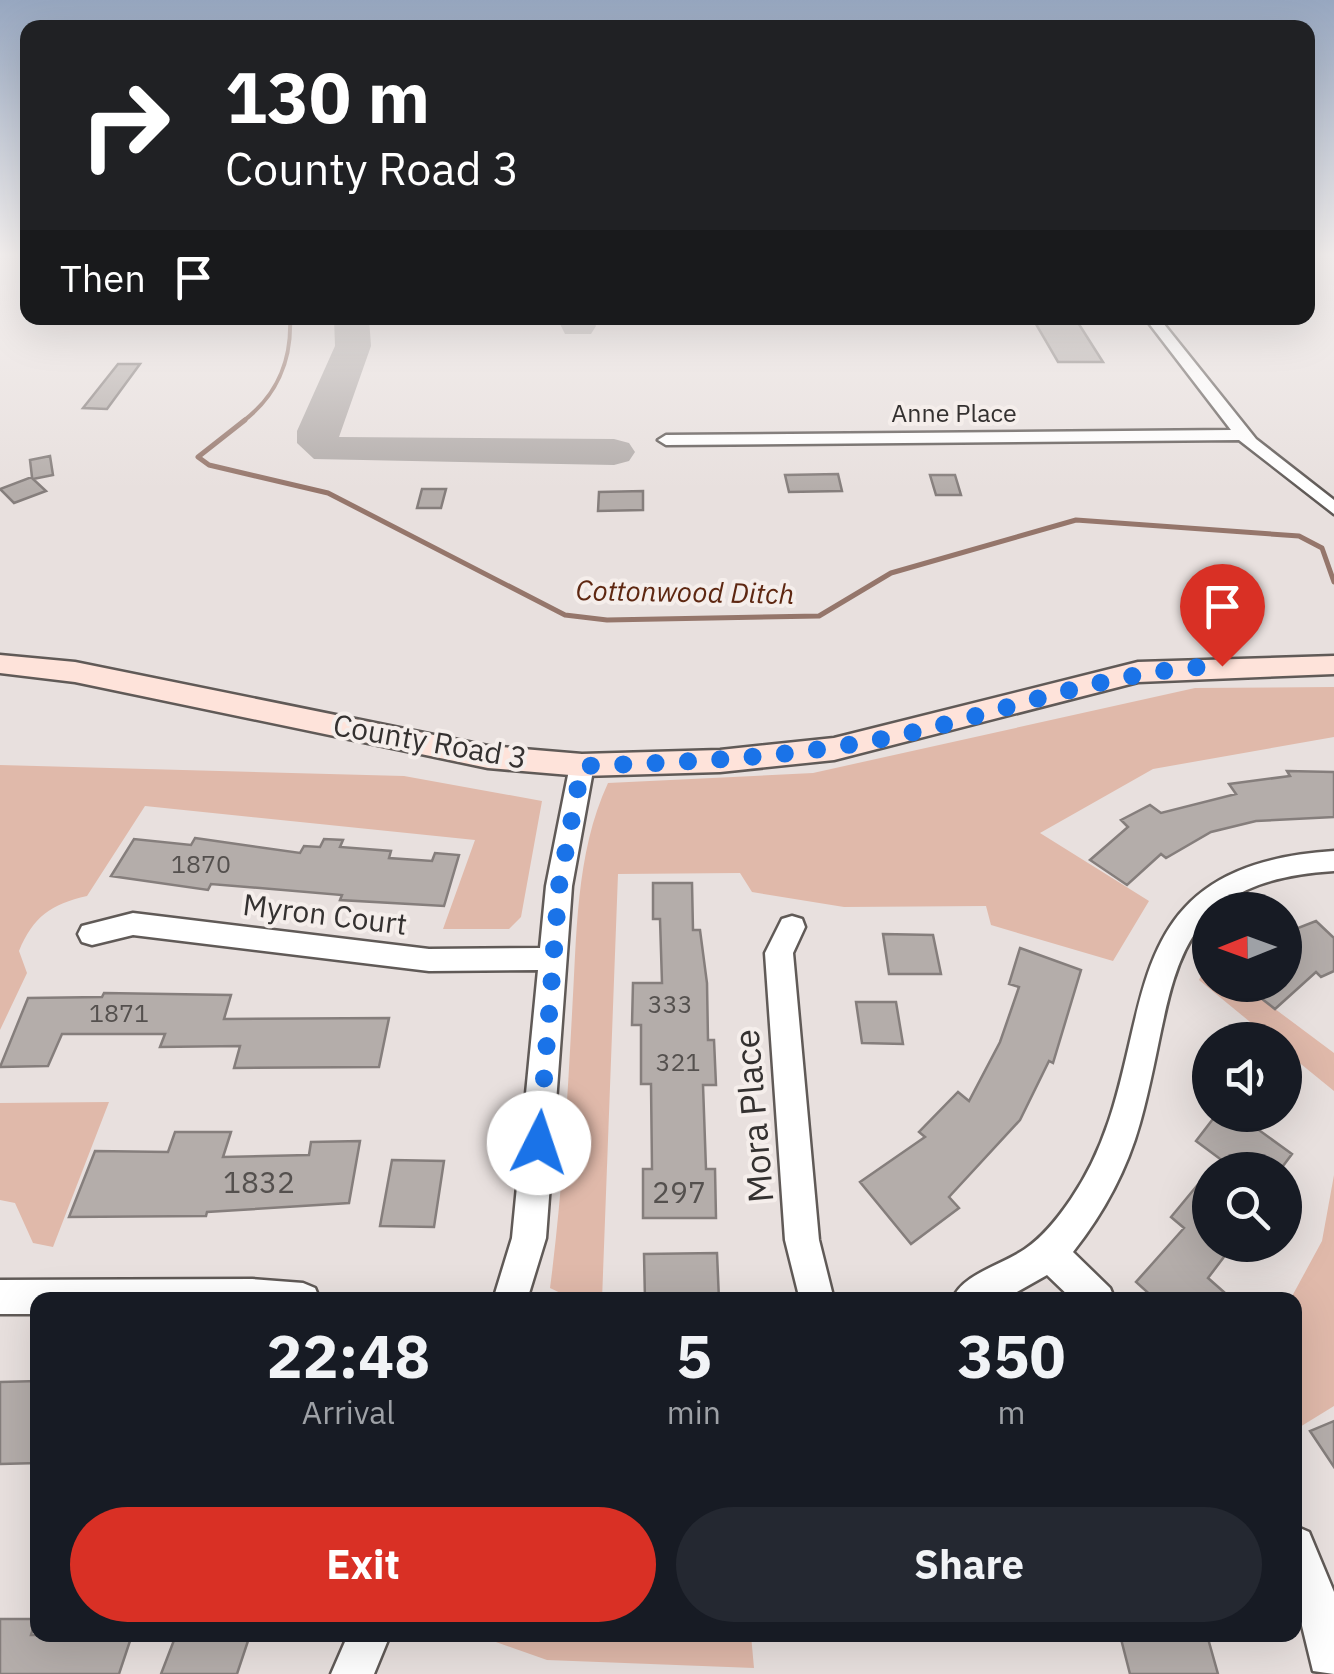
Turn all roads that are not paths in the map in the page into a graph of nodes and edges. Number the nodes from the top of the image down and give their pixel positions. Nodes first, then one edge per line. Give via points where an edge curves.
1 (1165, 334) edge
2 (1243, 435) junction
3 (666, 440) dead end
4 (1334, 509) edge
5 (0, 664) edge
6 (1334, 665) edge
7 (582, 766) junction
8 (1334, 861) edge
9 (792, 926) dead end
10 (92, 934) dead end
11 (552, 959) junction
12 (1049, 1253) junction
13 (512, 1292) edge
14 (815, 1292) edge
15 (983, 1292) edge
16 (1090, 1292) edge
17 (0, 1297) edge
18 (30, 1297) edge
19 (1302, 1564) edge
20 (366, 1642) edge
21 (1334, 1671) edge
22 (352, 1674) edge

1 - 2 street
2 - 3 street, Anne Place
2 - 4 street
5 - 7 street, County Road 3 via 75,672 488,757
6 - 7 street, County Road 3 via 1138,672 834,749
7 - 11 street
8 - 12 street via 1252,874 1207,903 1172,940 1132,1109 1098,1185
9 - 14 street, Mora Place via 778,953 802,1240
10 - 11 street, Myron Court via 133,924 429,960
11 - 13 street via 529,1238
12 - 15 street
12 - 16 street
17 - 18 street
19 - 21 street
20 - 22 street

